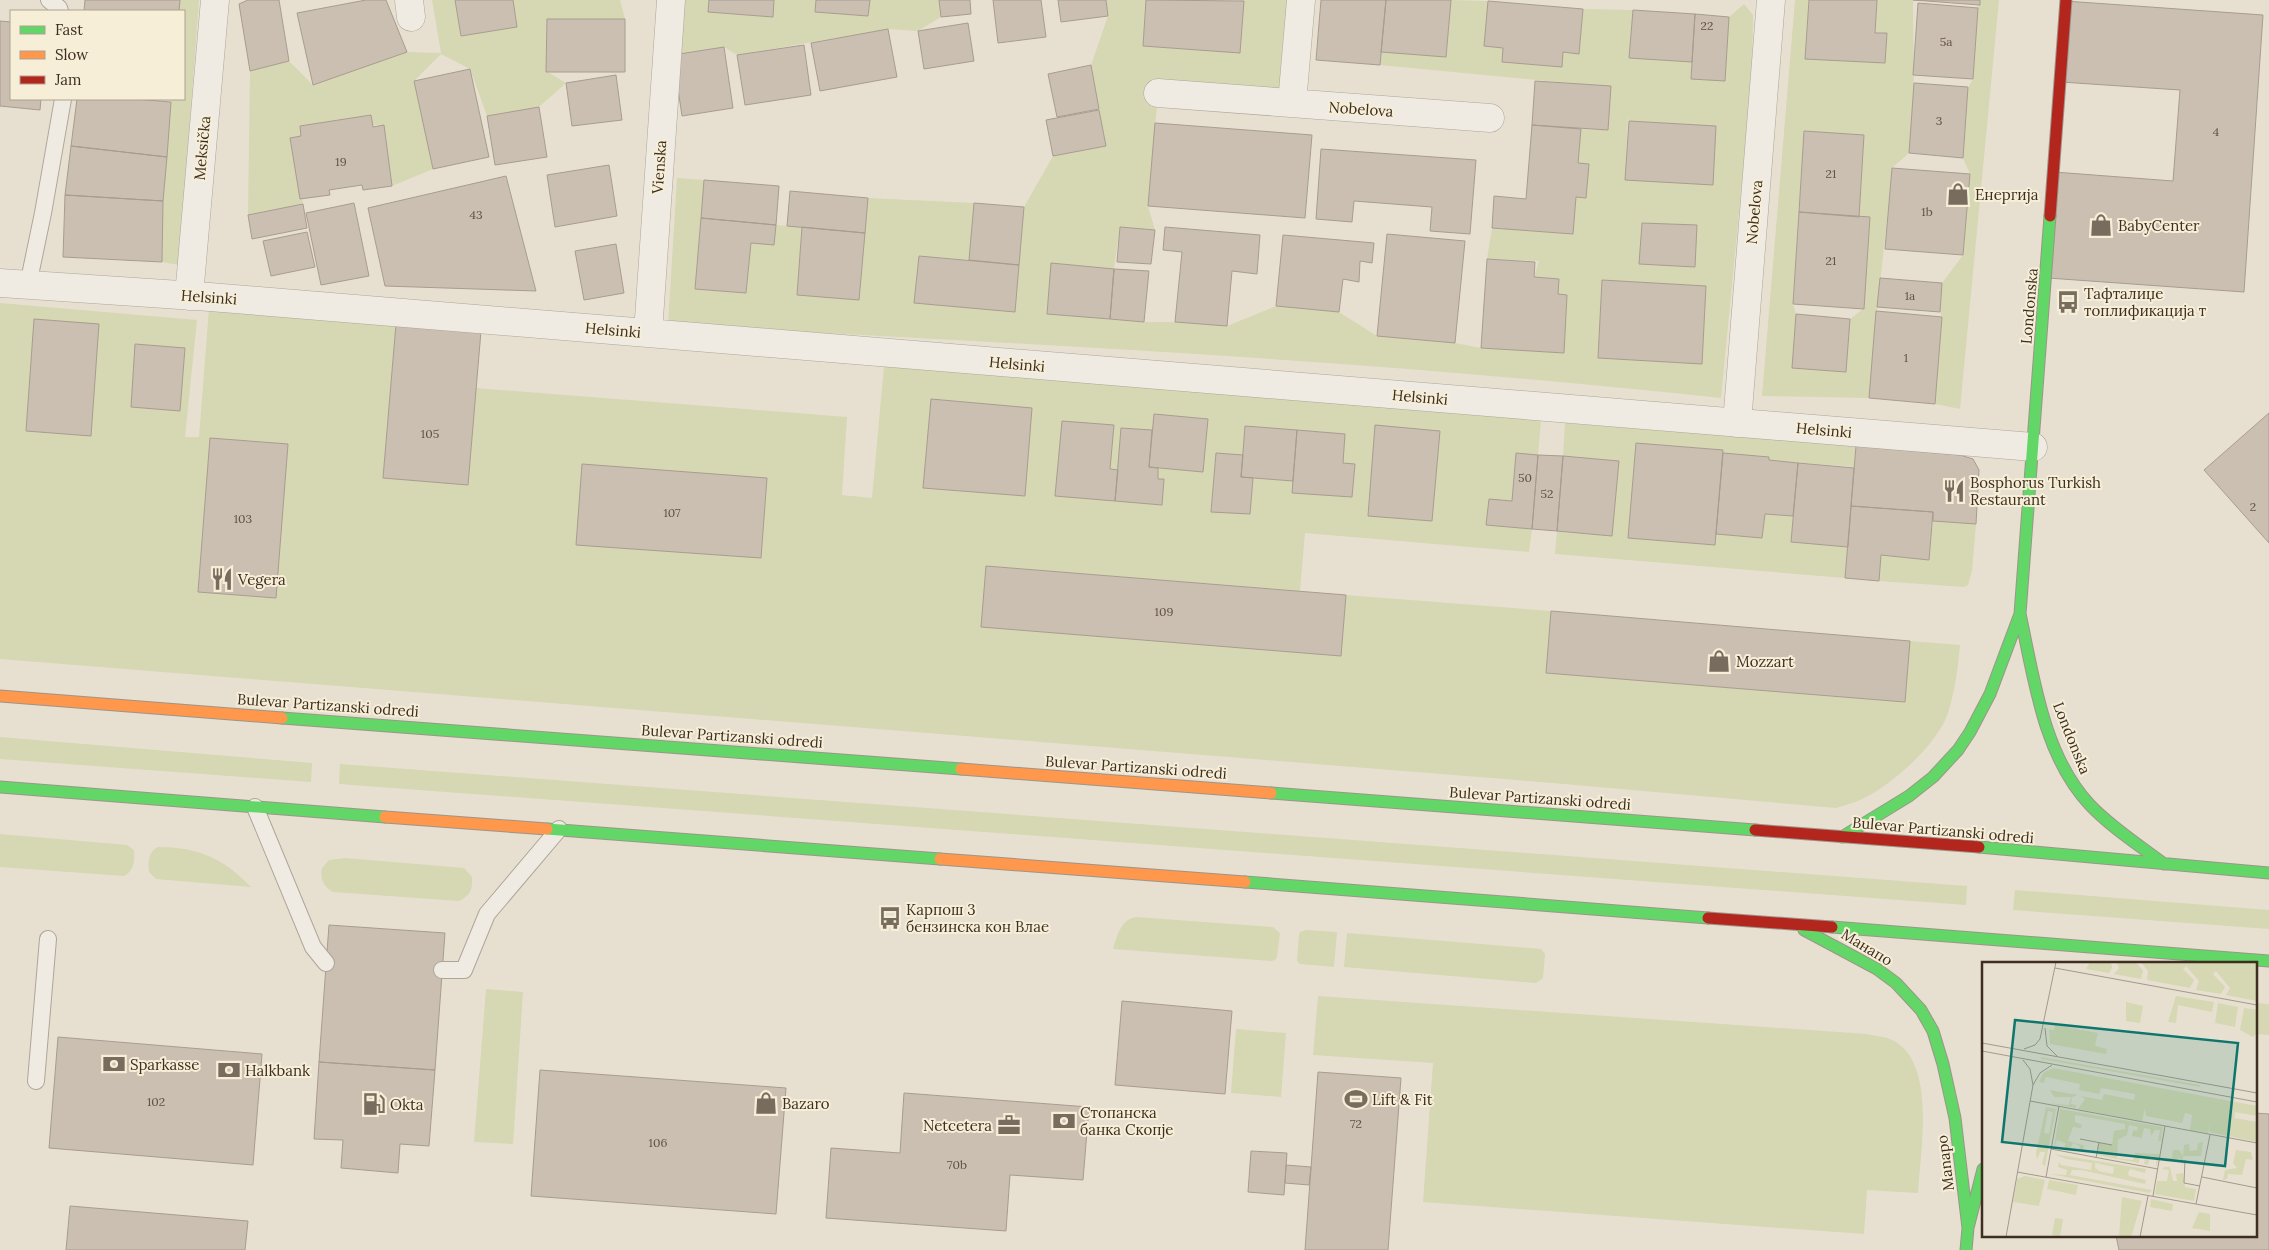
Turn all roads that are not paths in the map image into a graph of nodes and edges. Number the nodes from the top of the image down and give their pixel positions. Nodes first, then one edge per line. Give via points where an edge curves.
1 (49, 0) edge
2 (215, 0) edge
3 (670, 0) edge
4 (1302, 0) edge
5 (1771, 0) edge
6 (2066, 0) edge
7 (60, 10) edge
8 (1158, 93) dead end
9 (62, 100) edge
10 (1292, 103) junction
11 (1490, 118) dead end
12 (0, 283) edge
13 (28, 285) junction
14 (189, 296) junction
15 (648, 333) junction
16 (1736, 423) junction
17 (2033, 448) junction
18 (2020, 614) junction
19 (0, 696) edge
20 (0, 787) edge
21 (255, 806) junction
22 (559, 829) junction
23 (1842, 837) junction
24 (2164, 864) junction
25 (2269, 872) edge
26 (1789, 923) junction
27 (48, 939) dead end
28 (2188, 955) junction
29 (2269, 961) edge
30 (2166, 962) edge
31 (326, 963) dead end
32 (442, 970) dead end
33 (36, 1081) dead end
34 (1982, 1173) edge
35 (1968, 1228) junction
36 (1966, 1250) edge

1 - 7 lane
2 - 14 street, Meksička
3 - 15 street, Vienska
4 - 10 street
5 - 16 street, Nobelova
6 - 17 street, Londonska
8 - 10 street, Nobelova
9 - 13 lane
10 - 11 street, Nobelova
12 - 13 street, Helsinki
13 - 14 street, Helsinki
14 - 15 street, Helsinki
15 - 16 street, Helsinki
16 - 17 street, Helsinki
17 - 18 street, Londonska
18 - 23 street, Londonska via 2000,670 1981,711 1957,750 1917,790 1884,814
18 - 24 street, Londonska via 2041,702 2067,773 2081,794 2103,816
19 - 23 street, Bulevar Partizanski odredi
20 - 21 street
21 - 22 street
21 - 31 lane via 313,947
22 - 26 street
22 - 32 lane via 487,914 464,970
23 - 24 street, Bulevar Partizanski odredi
24 - 25 street, Bulevar Partizanski odredi
26 - 28 street
26 - 35 street, Манапо via 1877,969 1909,996 1925,1017 1938,1046 1955,1118
27 - 33 lane
28 - 29 street
28 - 30 street
34 - 35 street, Manapo
35 - 36 street, Manapo

